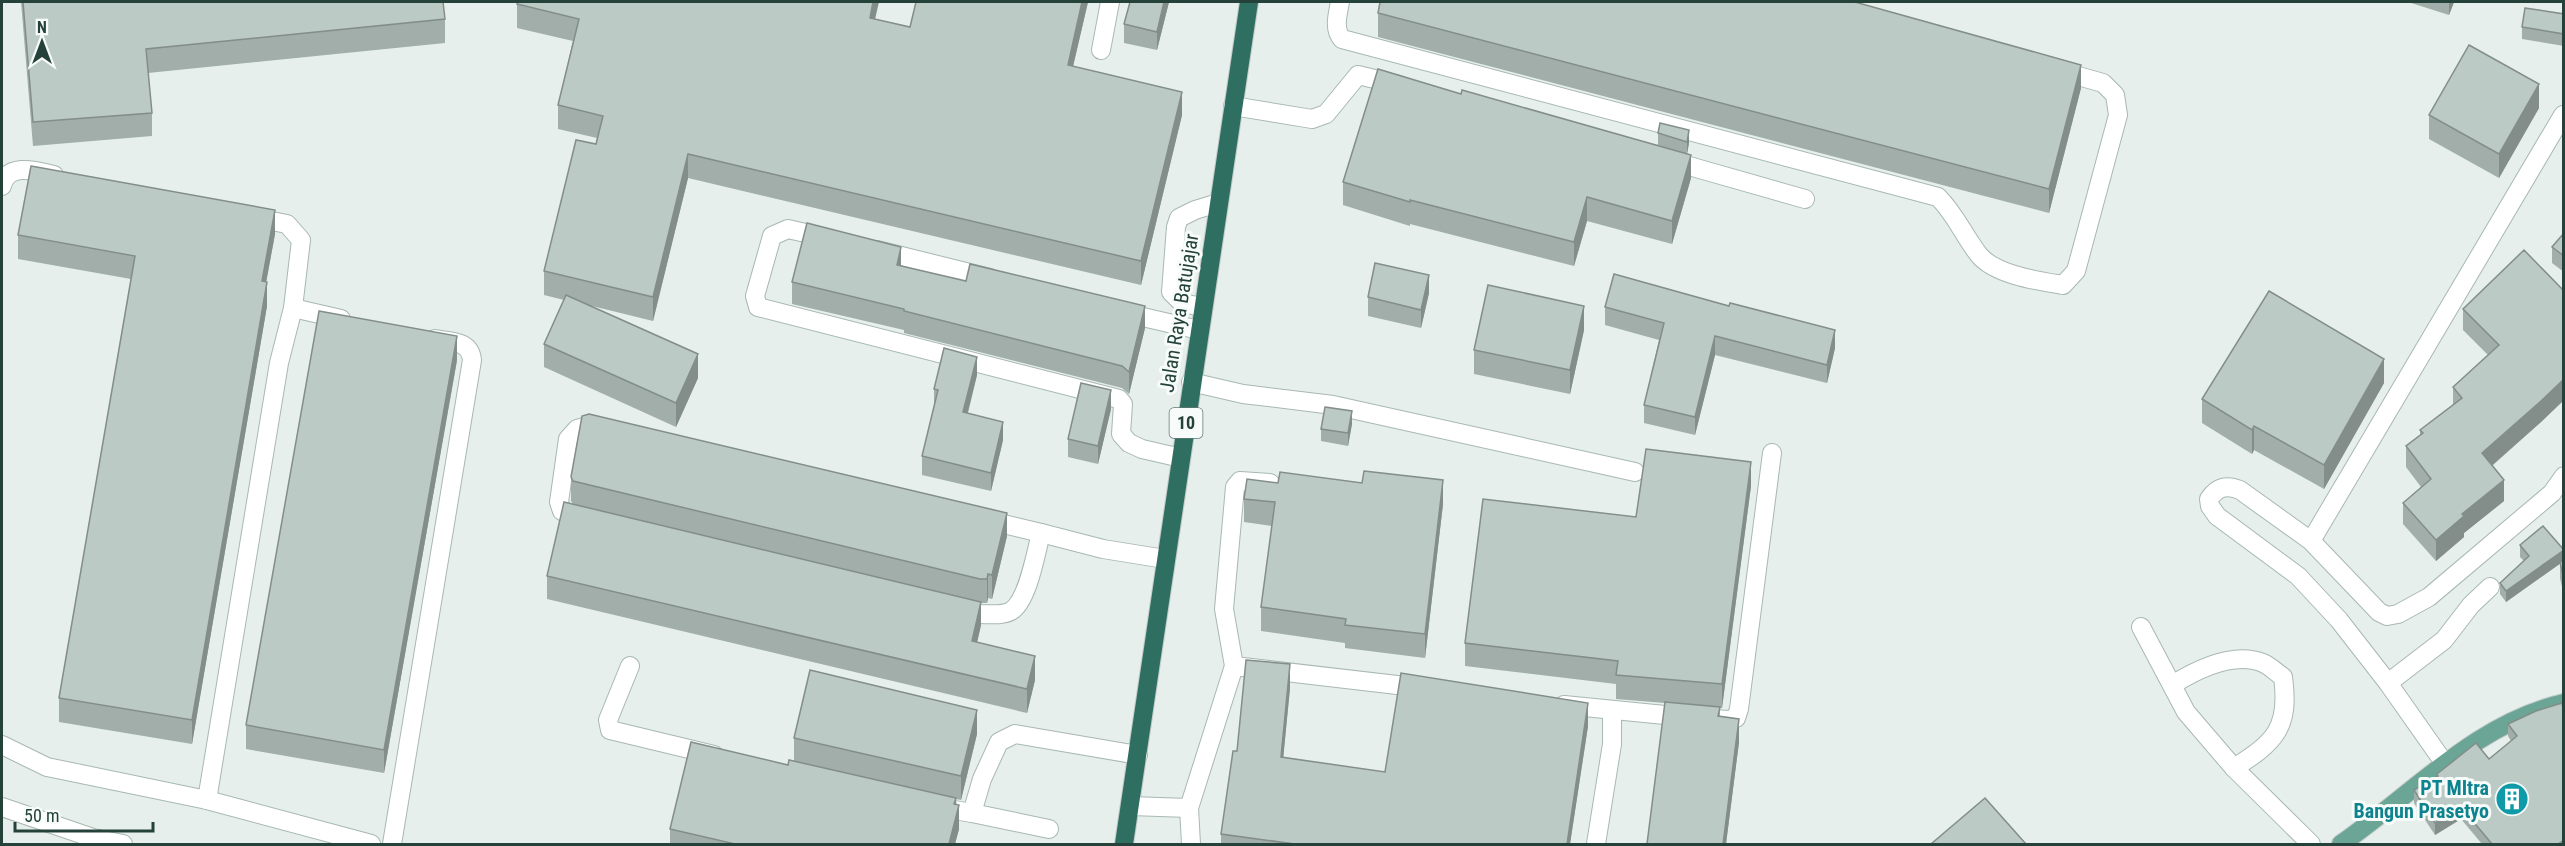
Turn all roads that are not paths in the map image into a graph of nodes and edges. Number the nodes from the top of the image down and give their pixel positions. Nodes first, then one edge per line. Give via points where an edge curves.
1 (1110, 2) edge
2 (1249, 2) edge
3 (1340, 2) edge
4 (1101, 50) dead end
5 (2035, 64) edge
6 (1422, 91) edge
7 (1233, 106) junction
8 (2563, 115) edge
9 (1647, 155) edge
10 (74, 179) edge
11 (2, 186) edge
12 (1805, 199) dead end
13 (1218, 203) junction
14 (233, 213) edge
15 (839, 241) edge
16 (861, 246) edge
17 (1008, 283) edge
18 (1101, 306) edge
19 (1202, 307) junction
20 (293, 308) junction
21 (358, 323) edge
22 (1199, 330) junction
23 (422, 336) edge
24 (1191, 382) junction
25 (1772, 453) dead end
26 (1181, 458) junction
27 (1635, 472) dead end
28 (2564, 476) edge
29 (1283, 484) edge
30 (1041, 533) junction
31 (2311, 541) junction
32 (1165, 559) junction
33 (2490, 587) dead end
34 (2141, 627) dead end
35 (630, 666) dead end
36 (1234, 666) junction
37 (2388, 683) junction
38 (2172, 685) junction
39 (1435, 690) edge
40 (1542, 702) edge
41 (2564, 703) edge
42 (1612, 710) junction
43 (2, 745) edge
44 (1138, 755) junction
45 (735, 760) edge
46 (2445, 764) junction
47 (2234, 768) junction
48 (207, 800) junction
49 (918, 803) edge
50 (1130, 806) junction
51 (2, 807) edge
52 (1189, 808) junction
53 (972, 813) junction
54 (1049, 829) dead end
55 (93, 841) edge
56 (2352, 842) edge
57 (123, 844) edge
58 (371, 844) edge
59 (392, 844) edge
60 (1124, 844) edge
61 (1191, 844) edge
62 (1596, 844) edge
63 (2310, 844) edge

1 - 4 street
2 - 7 highway, Jalan Raya Batujajar / 10
3 - 5 street via 1337,29 1342,39 1938,197 1980,256 2007,272 2063,285 2076,271 2113,137 2118,105 2115,95 2103,83
6 - 7 street via 1358,75 1326,114 1312,119
7 - 13 highway, Jalan Raya Batujajar / 10
8 - 31 street
9 - 12 street
10 - 11 street via 28,169 12,171 3,179
13 - 19 highway, Jalan Raya Batujajar / 10
13 - 19 street via 1179,218 1176,227 1171,292 1182,303
14 - 20 street via 286,224 301,240
15 - 26 street via 788,229 772,236 755,296 758,307 1119,399 1123,404 1121,434 1129,443
16 - 17 street
18 - 22 street
19 - 22 highway, Jalan Raya Batujajar / 10
20 - 21 street
20 - 48 street via 279,363
22 - 24 highway, Jalan Raya Batujajar / 10
23 - 59 street via 464,344 472,360
24 - 26 highway, Jalan Raya Batujajar / 10
24 - 27 street via 1243,394 1334,405
25 - 42 street via 1736,718
26 - 32 highway, Jalan Raya Batujajar / 10
28 - 31 street via 2552,493 2429,597 2398,614 2387,616 2379,612
29 - 36 street via 1240,481 1235,487 1224,609
30 - 30 street via 592,425 577,429 568,439 559,502 562,511 569,515 979,614 1000,614 1018,604
30 - 32 street
31 - 37 street via 2240,490 2222,487 2210,498 2217,516 2298,576 2339,620
32 - 44 highway, Jalan Raya Batujajar / 10
33 - 37 street via 2470,604 2444,640
34 - 38 street
35 - 45 street via 608,720 610,730
36 - 39 street
36 - 52 street
37 - 46 street
38 - 47 street via 2186,712
38 - 47 street via 2196,670 2237,660 2263,663 2283,677 2287,703 2279,730 2260,751
40 - 42 street
41 - 46 main road via 2541,708
42 - 62 street via 1612,744
43 - 48 street via 47,767
44 - 50 highway, Jalan Raya Batujajar / 10
44 - 53 street via 1015,734 999,742
46 - 56 main road
47 - 63 street
48 - 58 street
49 - 53 street
50 - 52 street
50 - 60 highway, Jalan Raya Batujajar / 10
51 - 55 street
52 - 61 street
53 - 54 street
55 - 57 street

